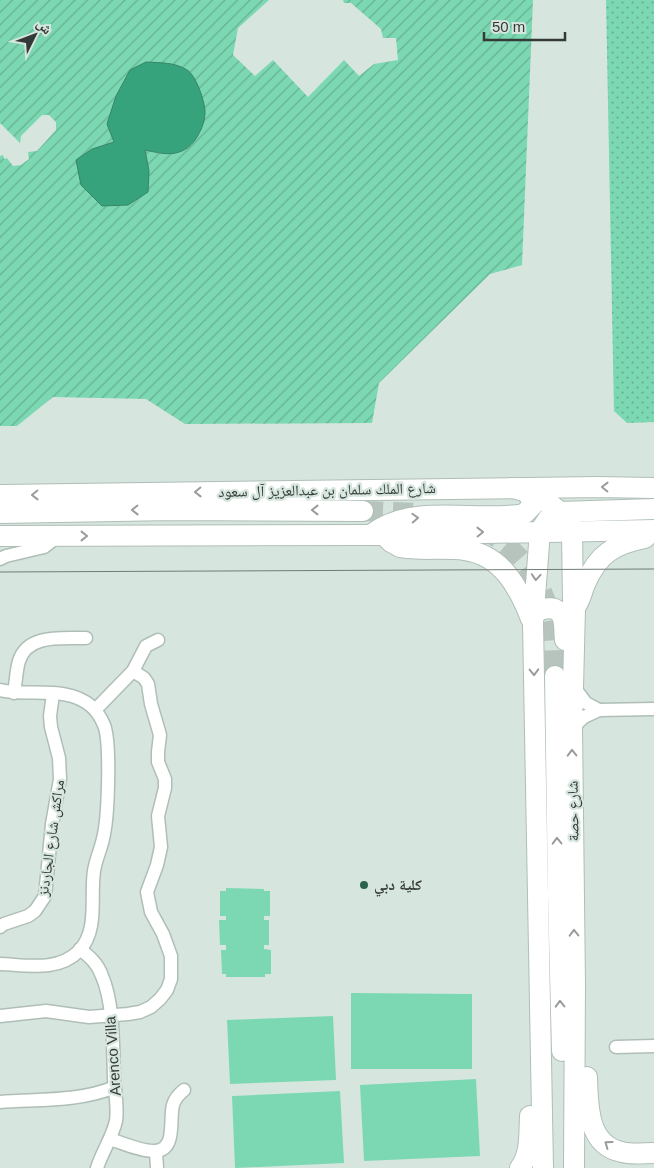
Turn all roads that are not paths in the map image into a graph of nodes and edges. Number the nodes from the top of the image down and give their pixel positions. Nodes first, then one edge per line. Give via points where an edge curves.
1 (654, 488) edge
2 (520, 490) junction
3 (0, 496) edge
4 (654, 509) edge
5 (598, 510) junction
6 (364, 511) tunnel mouth
7 (560, 512) junction
8 (0, 513) edge
9 (654, 530) edge
10 (540, 531) junction
11 (572, 531) junction
12 (598, 531) junction
13 (378, 535) junction
14 (0, 536) edge
15 (58, 536) junction
16 (654, 536) edge
17 (0, 559) edge
18 (575, 608) junction
19 (533, 619) junction
20 (86, 638) dead end
21 (158, 640) dead end
22 (133, 671) junction
23 (567, 677) junction
24 (0, 690) edge
25 (14, 693) junction
26 (53, 694) junction
27 (654, 709) edge
28 (95, 710) junction
29 (599, 710) junction
30 (572, 728) junction
31 (0, 927) edge
32 (80, 949) junction
33 (0, 964) edge
34 (575, 985) junction
35 (0, 1016) edge
36 (111, 1016) junction
37 (654, 1046) edge
38 (616, 1047) dead end
39 (541, 1083) junction
40 (115, 1087) junction
41 (184, 1090) dead end
42 (0, 1102) edge
43 (110, 1139) junction
44 (156, 1152) junction
45 (654, 1153) edge
46 (654, 1158) edge
47 (574, 1162) edge
48 (97, 1168) edge
49 (157, 1168) edge
50 (520, 1168) edge
51 (543, 1168) edge
52 (615, 1168) edge

1 -> 2 main road, شارع الملك سلمان بن عبدالعزيز آل سعود
2 -> 3 main road, شارع الملك سلمان بن عبدالعزيز آل سعود
2 - 7 main road
13 -> 2 main road via 390,522 401,519 524,514 532,506 532,499
4 - 5 main road
5 - 7 main road
5 - 12 main road via 584,513 581,519 585,528
6 -> 8 main road
7 - 10 main road via 548,519
7 - 11 main road
9 - 12 main road
10 - 11 main road
13 -> 10 main road
10 -> 19 main road
11 - 12 main road
11 - 18 main road, شارع حصة
15 -> 13 main road
13 - 19 main road via 400,547 465,550 488,558 514,582
14 - 15 main road
15 - 17 street via 44,547
16 - 18 main road via 628,541 611,549 594,568
18 - 23 main road, شارع حصة
19 - 23 main road via 542,608 548,607 562,615
19 -> 39 main road
20 - 25 street via 47,639 32,644 18,663
21 - 22 street via 146,646
22 - 28 street
22 - 36 street via 148,684 160,735 158,762 165,788 158,816 161,846 147,892 151,912 168,945 171,979 167,990 151,1007
23 - 29 street via 586,703
23 - 30 main road, شارع حصة
47 -> 23 main road via 566,1125 560,1014
24 - 25 street
25 - 26 street
26 - 28 street via 76,697
26 - 31 street, مراكش شارع الجاردنز via 50,716 60,779 45,896 28,916
27 - 29 street
28 - 32 street via 107,734 106,824 94,869 90,932
29 - 30 street
34 -> 30 main road, شارع حصة
32 - 33 street via 64,961 45,966
32 - 36 street, Arenco Villa via 102,975
45 -> 34 main road via 622,1152 609,1147 592,1126 583,1024
34 - 47 main road, شارع حصة
35 - 36 street via 46,1011 89,1018
36 - 40 street, Arenco Villa
37 - 38 street
39 - 50 main road via 533,1099 527,1152
39 - 51 main road
40 - 42 street via 77,1097
40 - 43 street, Arenco Villa via 117,1110
41 - 44 street via 173,1103 169,1142
43 - 44 street
43 - 48 street, Arenco Villa
44 - 49 street
46 - 52 main road via 626,1161

